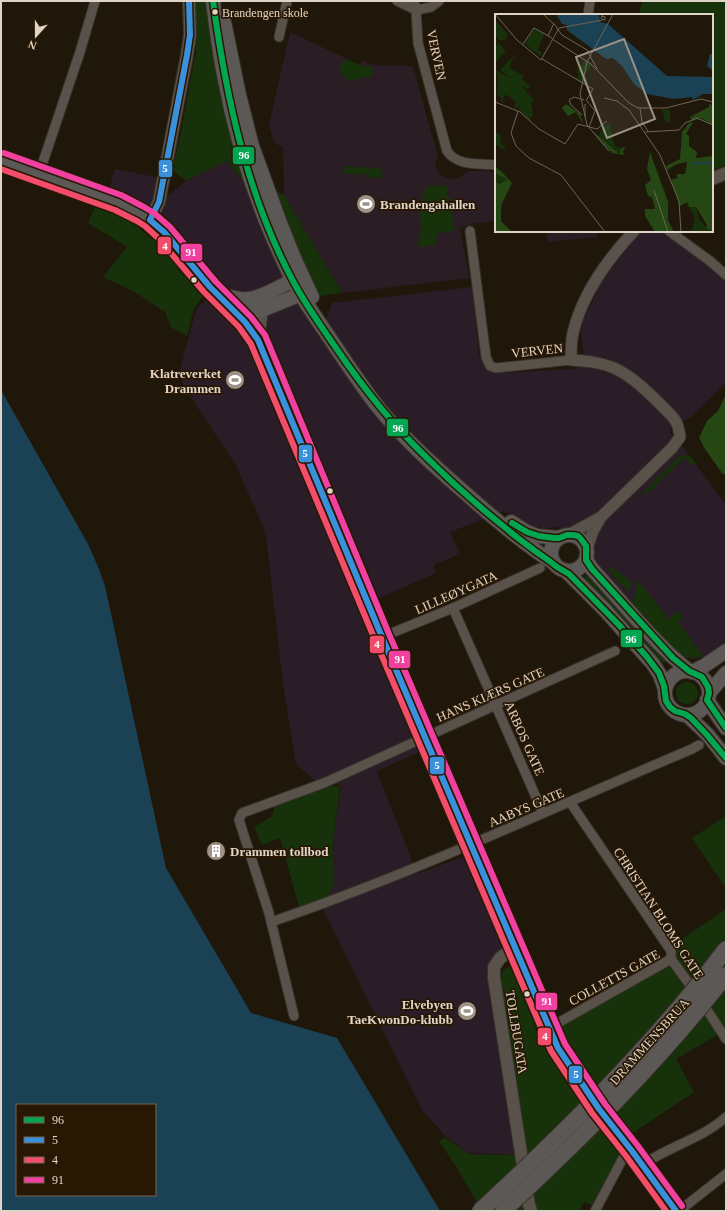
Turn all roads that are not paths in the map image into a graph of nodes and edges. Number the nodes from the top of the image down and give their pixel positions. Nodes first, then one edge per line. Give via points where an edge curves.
1 (95, 1) edge
2 (189, 1) edge
3 (213, 1) edge
4 (220, 1) edge
5 (287, 1) edge
6 (397, 1) edge
7 (439, 1) edge
8 (590, 1) edge
9 (415, 6) edge
10 (588, 14) edge
11 (279, 37) dead end
12 (1, 161) edge
13 (495, 165) edge
14 (726, 173) edge
15 (38, 174) junction
16 (713, 179) edge
17 (146, 217) junction
18 (633, 232) edge
19 (670, 232) edge
20 (471, 236) dead end
21 (726, 275) edge
22 (300, 286) junction
23 (216, 293) junction
24 (262, 310) junction
25 (247, 311) junction
26 (258, 340) junction
27 (571, 360) junction
28 (601, 517) junction
29 (563, 536) junction
30 (587, 554) junction
31 (554, 563) junction
32 (540, 568) dead end
33 (566, 571) junction
34 (453, 608) junction
35 (382, 637) junction
36 (615, 651) dead end
37 (726, 651) edge
38 (691, 672) junction
39 (726, 673) edge
40 (665, 689) junction
41 (708, 697) junction
42 (496, 705) junction
43 (687, 715) junction
44 (726, 728) edge
45 (426, 738) junction
46 (699, 745) dead end
47 (726, 758) edge
48 (570, 802) junction
49 (543, 813) junction
50 (471, 845) junction
51 (271, 922) junction
52 (514, 948) junction
53 (726, 949) edge
54 (671, 959) junction
55 (726, 975) edge
56 (294, 1016) dead end
57 (548, 1028) junction
58 (726, 1039) edge
59 (726, 1117) edge
60 (632, 1151) junction
61 (642, 1165) junction
62 (726, 1174) edge
63 (480, 1211) edge
64 (504, 1211) edge
65 (531, 1211) edge
66 (595, 1211) edge
67 (678, 1211) edge

1 - 15 street via 78,59
2 - 17 main road via 190,34 187,55 159,202
3 - 22 main road via 224,75 248,167 266,220
4 - 22 main road via 252,146
5 - 11 street
6 - 9 street
7 - 9 street via 431,7
8 - 10 street
9 - 13 street, VERVEN via 418,43 448,154 462,163
12 - 15 main road
14 - 16 main road
15 - 17 main road via 118,203
17 - 23 main road via 164,232
18 - 27 street via 606,265 586,298 573,334
19 - 21 street
20 - 27 street, VERVEN via 486,357 490,366 496,368
22 - 24 main road
22 - 25 main road via 270,291
22 - 29 main road via 320,310 358,368 426,449 462,483 513,524 536,536
22 - 31 main road via 353,373 396,428 472,500
23 - 25 main road via 236,299
23 - 25 main road via 231,308
24 - 25 main road
24 - 26 main road
25 - 26 main road via 252,333
26 - 35 main road
27 - 28 street, VERVEN via 600,364 614,368 627,376 670,414 679,428 680,437 672,448
28 - 29 street
28 - 30 street via 593,531
29 - 30 main road via 578,537 585,544
29 - 31 main road via 552,547
30 - 33 main road via 583,565 578,569
30 - 38 main road via 592,569 658,643
31 - 33 main road
32 - 34 street, LILLEØYGATA
33 - 40 main road via 653,664
34 - 35 street, LILLEØYGATA
34 - 42 street, ARBOS GATE
35 - 45 main road
36 - 42 street, HANS KIÆRS GATE
37 - 38 highway
38 - 40 highway via 684,671 674,676
38 - 41 highway via 702,677 708,687
39 - 41 highway
40 - 43 highway via 665,697 673,710
41 - 43 highway via 705,705 697,712
41 - 44 highway
42 - 45 street, HANS KIÆRS GATE
42 - 49 street, ARBOS GATE
43 - 47 highway via 708,735
45 - 50 main road
45 - 51 street, HANS KIÆRS GATE via 320,785 242,813 239,820
46 - 48 street, AABYS GATE
48 - 49 street, AABYS GATE
48 - 54 street, CHRISTIAN BLOMS GATE via 671,950
49 - 50 street, AABYS GATE
50 - 51 street, AABYS GATE via 321,905
50 - 52 main road
51 - 56 street
52 - 57 main road
52 - 65 main road, TOLLBUGATA via 500,958 494,967 494,978
53 - 63 highway, DRAMMENSBRUA, bridge via 699,984 604,1091
54 - 57 street, COLLETTS GATE
54 - 58 street, CHRISTIAN BLOMS GATE
55 - 64 highway, DRAMMENSBRUA, bridge via 681,1031 640,1076 577,1142
57 - 60 main road via 558,1048 599,1109
59 - 61 street
60 - 61 main road
60 - 66 street via 623,1158
61 - 67 main road
62 - 67 street

